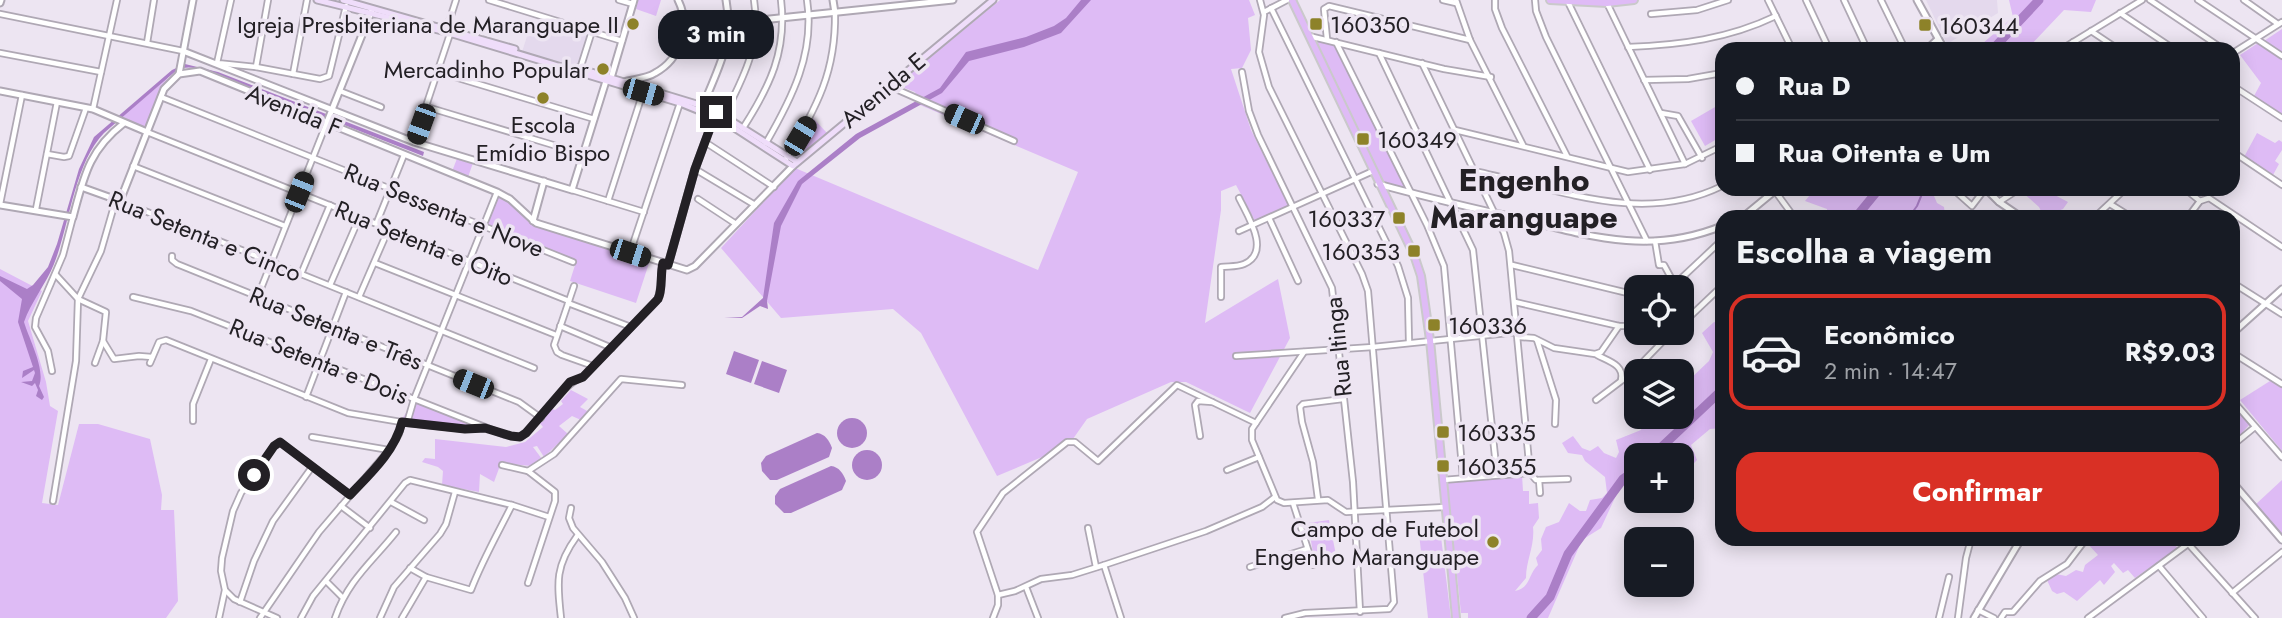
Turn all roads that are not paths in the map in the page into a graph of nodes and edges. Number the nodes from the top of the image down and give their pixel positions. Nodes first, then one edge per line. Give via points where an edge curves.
1 (117, 0) edge
2 (154, 0) edge
3 (193, 0) edge
4 (231, 0) edge
5 (268, 0) edge
6 (307, 0) edge
7 (317, 0) edge
8 (456, 0) edge
9 (489, 0) edge
10 (619, 0) edge
11 (678, 0) edge
12 (726, 0) edge
13 (754, 0) edge
14 (780, 0) edge
15 (807, 0) edge
16 (833, 0) edge
17 (870, 0) edge
18 (947, 0) edge
19 (953, 0) edge
20 (992, 0) edge
21 (1260, 0) edge
22 (1289, 0) edge
23 (1443, 0) edge
24 (1495, 0) edge
25 (1535, 0) edge
26 (1550, 0) edge
27 (1634, 0) edge
28 (1728, 0) edge
29 (1768, 0) edge
30 (1806, 0) edge
31 (1844, 0) edge
32 (1881, 0) edge
33 (1917, 0) edge
34 (2142, 0) edge
35 (2150, 0) edge
36 (2198, 0) edge
37 (2244, 0) edge
38 (346, 2) edge
39 (633, 2) edge
40 (909, 2) edge
41 (1456, 2) edge
42 (1568, 2) edge
43 (1607, 3) junction
44 (1271, 8) junction
45 (871, 9) junction
46 (372, 10) junction
47 (1264, 12) junction
48 (0, 13) edge
49 (835, 13) junction
50 (2120, 13) junction
51 (1651, 14) dead end
52 (809, 16) junction
53 (1776, 16) junction
54 (783, 18) junction
55 (757, 21) junction
56 (2280, 23) edge
57 (729, 24) junction
58 (684, 28) junction
59 (449, 31) junction
60 (592, 31) junction
61 (2091, 31) junction
62 (109, 36) junction
63 (1309, 36) junction
64 (2255, 38) junction
65 (1326, 39) junction
66 (1938, 39) junction
67 (1470, 40) junction
68 (622, 41) junction
69 (1336, 42) junction
70 (1789, 42) edge
71 (1826, 42) edge
72 (1864, 42) edge
73 (1902, 42) edge
74 (1935, 42) edge
75 (1940, 42) edge
76 (2073, 42) edge
77 (2108, 42) edge
78 (2164, 42) edge
79 (2213, 42) edge
80 (146, 43) junction
81 (1628, 47) junction
82 (2240, 48) edge
83 (183, 51) junction
84 (1378, 52) junction
85 (0, 53) edge
86 (2282, 55) edge
87 (217, 63) junction
88 (1422, 63) junction
89 (256, 67) junction
90 (580, 69) junction
91 (101, 72) junction
92 (179, 72) junction
93 (438, 72) junction
94 (1242, 72) dead end
95 (293, 74) junction
96 (1715, 74) edge
97 (1491, 77) junction
98 (609, 79) junction
99 (1644, 80) junction
100 (623, 82) junction
101 (888, 86) junction
102 (644, 90) junction
103 (0, 91) edge
104 (340, 91) junction
105 (2240, 91) edge
106 (22, 95) junction
107 (160, 97) junction
108 (57, 102) junction
109 (680, 103) junction
110 (703, 106) junction
111 (381, 107) dead end
112 (427, 107) junction
113 (89, 108) junction
114 (332, 112) junction
115 (1661, 113) junction
116 (715, 114) junction
117 (723, 118) junction
118 (2282, 118) edge
119 (594, 119) junction
120 (123, 123) junction
121 (327, 123) junction
122 (743, 128) junction
123 (1454, 130) junction
124 (147, 132) junction
125 (1014, 141) dead end
126 (415, 142) junction
127 (705, 142) junction
128 (766, 143) junction
129 (1523, 146) junction
130 (1715, 150) edge
131 (47, 154) junction
132 (583, 154) junction
133 (404, 155) junction
134 (314, 157) junction
135 (1567, 157) junction
136 (2240, 157) edge
137 (1702, 158) junction
138 (787, 159) junction
139 (795, 164) junction
140 (1685, 164) junction
141 (133, 166) junction
142 (695, 169) junction
143 (1610, 169) junction
144 (1650, 170) junction
145 (1373, 171) junction
146 (1474, 171) junction
147 (1354, 180) junction
148 (544, 181) junction
149 (1378, 184) junction
150 (2282, 185) edge
151 (81, 187) junction
152 (774, 187) junction
153 (389, 188) junction
154 (1715, 189) edge
155 (572, 190) junction
156 (299, 192) junction
157 (498, 192) junction
158 (1408, 192) junction
159 (1323, 194) junction
160 (1769, 196) edge
161 (1961, 196) edge
162 (1980, 196) edge
163 (1993, 196) edge
164 (2008, 196) edge
165 (2118, 196) edge
166 (2194, 196) edge
167 (1239, 198) dead end
168 (698, 199) dead end
169 (118, 200) junction
170 (608, 201) junction
171 (2200, 201) junction
172 (1999, 202) junction
173 (1451, 203) junction
174 (0, 204) edge
175 (1627, 204) junction
176 (2109, 204) junction
177 (330, 205) junction
178 (755, 205) junction
179 (1293, 208) junction
180 (36, 209) junction
181 (1752, 210) edge
182 (2011, 210) edge
183 (2103, 210) edge
184 (2119, 210) edge
185 (2193, 210) edge
186 (2227, 210) edge
187 (644, 212) junction
188 (1494, 213) junction
189 (360, 216) junction
190 (72, 217) junction
191 (1269, 218) junction
192 (2240, 219) edge
193 (533, 221) junction
194 (377, 222) junction
195 (736, 224) junction
196 (1252, 225) junction
197 (286, 226) junction
198 (483, 226) junction
199 (389, 228) junction
200 (1715, 229) edge
201 (1239, 231) dead end
202 (1655, 241) junction
203 (1647, 242) junction
204 (1715, 247) edge
205 (2282, 247) edge
206 (630, 253) junction
207 (172, 256) dead end
208 (271, 262) junction
209 (470, 262) junction
210 (573, 262) dead end
211 (375, 263) junction
212 (665, 264) junction
213 (1512, 265) junction
214 (301, 274) junction
215 (56, 275) junction
216 (1669, 275) edge
217 (1685, 275) edge
218 (1298, 281) dead end
219 (330, 285) junction
220 (574, 286) dead end
221 (2240, 287) edge
222 (2282, 289) edge
223 (346, 292) junction
224 (1624, 292) edge
225 (1715, 292) edge
226 (258, 296) junction
227 (456, 296) junction
228 (133, 297) dead end
229 (359, 297) junction
230 (1221, 297) dead end
231 (78, 299) junction
232 (569, 302) junction
233 (1515, 302) junction
234 (2266, 304) junction
235 (1694, 311) edge
236 (2282, 314) edge
237 (333, 326) junction
238 (560, 326) junction
239 (1622, 326) joint
240 (631, 327) junction
241 (2240, 327) edge
242 (442, 331) junction
243 (1518, 334) junction
244 (556, 335) junction
245 (1483, 335) junction
246 (1450, 338) junction
247 (1537, 340) junction
248 (103, 341) junction
249 (1430, 341) junction
250 (1409, 342) junction
251 (1659, 345) edge
252 (1373, 347) junction
253 (612, 348) junction
254 (1339, 349) junction
255 (1304, 352) junction
256 (1595, 354) junction
257 (1236, 356) dead end
258 (152, 357) junction
259 (2240, 357) edge
260 (211, 359) junction
261 (319, 360) junction
262 (94, 363) dead end
263 (150, 363) dead end
264 (428, 366) junction
265 (593, 366) junction
266 (534, 368) dead end
267 (52, 371) dead end
268 (1620, 381) junction
269 (2282, 383) edge
270 (682, 385) dead end
271 (306, 397) junction
272 (1343, 399) junction
273 (414, 400) junction
274 (1596, 400) dead end
275 (1216, 402) junction
276 (2240, 409) edge
277 (541, 418) junction
278 (193, 421) dead end
279 (1256, 422) junction
280 (405, 423) junction
281 (1555, 424) dead end
282 (2255, 427) junction
283 (485, 428) junction
284 (1200, 436) dead end
285 (312, 437) dead end
286 (2240, 439) edge
287 (389, 450) junction
288 (1259, 457) junction
289 (2282, 457) edge
290 (502, 466) dead end
291 (312, 467) junction
292 (1227, 470) dead end
293 (528, 471) junction
294 (1530, 472) junction
295 (1497, 475) junction
296 (1464, 478) junction
297 (1568, 479) dead end
298 (1443, 480) junction
299 (1539, 480) junction
300 (2240, 491) edge
301 (456, 492) junction
302 (1540, 493) dead end
303 (350, 495) junction
304 (1275, 497) junction
305 (1318, 499) junction
306 (52, 501) dead end
307 (391, 502) junction
308 (1293, 503) junction
309 (512, 505) junction
310 (341, 506) junction
311 (1445, 507) junction
312 (571, 508) dead end
313 (1387, 511) junction
314 (1355, 513) junction
315 (549, 517) junction
316 (424, 520) dead end
317 (370, 528) junction
318 (1088, 528) dead end
319 (396, 532) dead end
320 (577, 536) junction
321 (2282, 540) edge
322 (1969, 546) edge
323 (2017, 546) edge
324 (2081, 546) edge
325 (2181, 546) edge
326 (2190, 546) edge
327 (1307, 549) junction
328 (2282, 552) edge
329 (1104, 565) junction
330 (1313, 565) dead end
331 (2159, 566) junction
332 (1097, 567) junction
333 (1250, 567) dead end
334 (410, 568) junction
335 (1949, 577) dead end
336 (426, 578) junction
337 (326, 580) junction
338 (528, 583) dead end
339 (1026, 587) junction
340 (225, 590) junction
341 (2232, 593) junction
342 (998, 595) junction
343 (342, 597) junction
344 (240, 603) junction
345 (1978, 610) junction
346 (1360, 612) junction
347 (262, 615) edge
348 (219, 618) edge
349 (277, 618) edge
350 (301, 618) edge
351 (335, 618) edge
352 (380, 618) edge
353 (402, 618) edge
354 (561, 618) edge
355 (634, 618) edge
356 (993, 618) edge
357 (1038, 618) edge
358 (1121, 618) edge
359 (1284, 618) edge
360 (1457, 618) edge
361 (1939, 618) edge
362 (1958, 618) edge
363 (1974, 618) edge
364 (1994, 618) edge
365 (2001, 618) edge
366 (2088, 618) edge
367 (2203, 618) edge
368 (2255, 618) edge

1 - 62 street
2 - 80 street
3 - 83 street
4 - 87 street
5 - 89 street
6 - 95 street
7 - 38 main road
8 - 59 street
9 - 60 street
10 - 39 street
11 - 58 street
12 - 57 street
13 - 55 street
14 - 54 street
15 - 52 street
16 - 49 street
17 - 45 street
18 - 19 street
18 - 40 street
20 - 101 main road, Avenida E
21 - 47 street
22 - 44 street
22 - 63 main road
23 - 41 street
24 - 135 street via 1502,28
25 - 143 street via 1542,29
26 - 42 main road
27 - 43 main road
28 - 51 street via 1697,10
29 - 53 street
30 - 71 street
31 - 72 street
32 - 73 street
33 - 66 street
34 - 50 street
35 - 79 street
36 - 64 street
37 - 56 street
38 - 46 main road
38 - 95 street via 330,74 324,79
39 - 68 street
40 - 45 street
41 - 67 street
42 - 43 main road
42 - 144 street
43 - 81 street
44 - 47 street
44 - 147 street
45 - 49 street
46 - 59 main road
46 - 104 street
47 - 159 street via 1259,52 1266,77
48 - 62 street
49 - 52 street
49 - 138 street via 826,83
50 - 61 street
50 - 78 street
52 - 54 street
52 - 128 street via 799,80
53 - 70 street
53 - 81 street via 1699,42
54 - 55 street
54 - 122 street via 772,77
55 - 57 street
55 - 117 street via 747,68
56 - 64 street
57 - 58 street
57 - 110 street via 725,51
58 - 100 street via 680,46 663,67
59 - 90 main road
59 - 93 street
59 - 98 main road
60 - 68 street
60 - 90 street
61 - 76 street
61 - 77 street
62 - 80 street
62 - 91 street
63 - 65 street
63 - 145 main road
64 - 82 street
64 - 86 street
65 - 67 street via 1324,9 1329,6
65 - 69 street
66 - 74 street
66 - 75 street
67 - 97 street
68 - 98 street
69 - 84 street
69 - 158 street
80 - 83 street
81 - 99 street
83 - 87 street
83 - 92 street
84 - 88 street
84 - 173 street
85 - 91 street
87 - 89 street
87 - 114 street
88 - 97 street
88 - 123 street
89 - 95 street
90 - 98 main road
91 - 113 street
92 - 107 street
92 - 121 street, Avenida F via 200,71
93 - 112 street
93 - 119 street
94 - 179 street, Rua Itinga via 1252,121
96 - 99 street
97 - 129 street
98 - 100 main road
98 - 102 main road
98 - 119 street
99 - 115 street
100 - 102 main road
101 - 125 street
101 - 139 main road, Avenida E
102 - 109 main road
102 - 110 main road
102 - 170 street
103 - 106 street, Rua Setenta e Oito
104 - 111 street
104 - 114 street
105 - 118 street
106 - 108 street, Rua Setenta e Oito
106 - 174 street
107 - 124 street
107 - 134 street, Rua Sessenta e Nove
108 - 113 street, Rua Setenta e Oito
108 - 131 street
109 - 116 main road
109 - 187 street
110 - 116 main road
112 - 126 street
112 - 132 street
113 - 120 street, Rua Setenta e Oito
113 - 131 street via 69,156
114 - 121 street
114 - 126 street
115 - 137 street via 1678,116
115 - 140 street
116 - 117 main road
116 - 127 street
117 - 122 main road
117 - 138 main road
119 - 132 street
120 - 124 street, Rua Setenta e Oito
120 - 151 street via 99,146
121 - 133 street, Avenida F
121 - 134 street
122 - 128 main road
123 - 129 street
123 - 146 street
124 - 141 street
124 - 156 street, Rua Setenta e Oito
126 - 148 street
127 - 142 street
127 - 152 street
128 - 138 main road
129 - 135 street
130 - 137 street
131 - 180 street
132 - 155 street
133 - 153 street
133 - 157 street, Avenida F
134 - 153 street, Rua Sessenta e Nove
134 - 156 street
135 - 143 street
136 - 150 street
137 - 140 street
138 - 139 main road
139 - 152 street, Avenida E
140 - 144 street
141 - 169 street
141 - 197 street
142 - 178 street
142 - 212 street
143 - 144 street
143 - 175 street
145 - 147 street
145 - 149 main road
146 - 175 street
146 - 188 street
147 - 159 street
147 - 250 street via 1402,277 1408,298
148 - 155 street
148 - 193 street
149 - 158 street
149 - 249 main road via 1418,266
151 - 169 street, Rua Setenta e Cinco
151 - 190 street
152 - 178 street, Avenida E
153 - 194 street
153 - 198 street, Rua Sessenta e Nove
154 - 175 street via 1686,200
155 - 170 street
156 - 177 street, Rua Setenta e Oito
156 - 197 street
157 - 193 street, Avenida F
157 - 198 street
158 - 173 street
158 - 246 street via 1444,266
159 - 179 street
159 - 252 street via 1366,284
160 - 181 street
161 - 162 street via 1972,206
163 - 172 street
164 - 172 street
165 - 176 street
166 - 171 street
167 - 196 street
168 - 195 street
169 - 208 street, Rua Setenta e Cinco
169 - 231 street
170 - 187 street
171 - 185 street
171 - 186 street via 2209,198
172 - 182 street
173 - 188 street
173 - 245 street via 1473,250
174 - 180 street
175 - 203 street
176 - 183 street
176 - 184 street
177 - 189 street, Rua Setenta e Oito
177 - 214 street
178 - 195 street, Avenida E
179 - 191 street
179 - 254 street, Rua Itinga via 1332,288
180 - 190 street
187 - 206 street
188 - 203 street via 1600,239
188 - 213 street
189 - 194 street, Rua Setenta e Oito
189 - 219 street, Rua Setenta e Cinco
190 - 215 street
191 - 196 street
191 - 218 street
192 - 205 street
193 - 206 street
194 - 199 street, Rua Setenta e Oito
195 - 212 street, Avenida E via 695,266 687,270
196 - 201 street
196 - 230 street via 1255,256 1240,265 1221,267
197 - 208 street
198 - 209 street
198 - 210 street, Rua Sessenta e Nove
199 - 209 street, Rua Setenta e Oito
199 - 211 street
200 - 202 street
202 - 203 street
202 - 216 street via 1659,265 1665,266
204 - 217 street
206 - 212 street
207 - 226 street, Rua Setenta e Três via 177,264
208 - 214 street, Rua Setenta e Cinco
208 - 226 street
209 - 227 street
209 - 232 street, Rua Setenta e Oito
211 - 227 street
211 - 229 street
212 - 240 street, Rua Setenta e Dois via 661,293
213 - 224 street
213 - 233 street
214 - 219 street, Rua Setenta e Cinco
215 - 231 street
215 - 267 street via 35,327
219 - 223 street, Rua Setenta e Cinco
220 - 232 street
221 - 234 street
222 - 234 street
223 - 229 street, Rua Setenta e Cinco
223 - 237 street
225 - 235 street
226 - 237 street, Rua Setenta e Três
227 - 242 street
227 - 244 street
228 - 261 street, Rua Setenta e Dois via 191,311
229 - 242 street, Rua Setenta e Cinco
231 - 248 street via 106,312
231 - 306 street via 76,361
232 - 238 street
232 - 240 street, Rua Setenta e Oito
233 - 239 street
233 - 243 street
234 - 236 street
234 - 241 street
237 - 261 street
237 - 264 street, Rua Setenta e Três
238 - 244 street
238 - 253 street
239 - 256 street
240 - 253 street, Rua Setenta e Dois
242 - 264 street
242 - 266 street, Rua Setenta e Cinco
243 - 245 street
243 - 247 street
243 - 294 street
244 - 265 street via 557,352
245 - 246 street
245 - 295 street
246 - 249 street
246 - 296 street
247 - 256 street via 1554,348
247 - 281 street via 1556,400
248 - 258 street via 114,359
248 - 262 street
249 - 250 street
249 - 298 main road
250 - 252 street
251 - 268 street
252 - 254 street
252 - 313 street
253 - 265 street, Rua Setenta e Dois
254 - 255 street
254 - 272 street, Rua Itinga
255 - 257 street
255 - 279 street
256 - 268 street via 1620,367
258 - 260 street via 159,342 166,340
258 - 263 street
259 - 269 street
260 - 271 street
260 - 278 street via 194,400
261 - 271 street
261 - 273 street, Rua Setenta e Dois
264 - 273 street
264 - 277 street, Rua Setenta e Três via 519,402
265 - 277 street, Rua Setenta e Dois via 570,382
268 - 274 street
270 - 293 street via 621,379 554,454
271 - 280 street via 348,413
272 - 305 street via 1301,406
272 - 314 street, Rua Itinga
273 - 280 street
273 - 283 street, Rua Setenta e Dois
275 - 279 street
275 - 284 street via 1198,401 1195,405
275 - 342 street via 1176,385 1098,461 1069,441 1006,489 977,534
276 - 282 street
277 - 283 street, Rua Setenta e Dois via 520,437
279 - 288 street via 1252,440
280 - 283 street
280 - 287 street
282 - 286 street
282 - 289 street
285 - 287 street
287 - 303 street
288 - 292 street
288 - 304 street
290 - 293 street
291 - 303 street
291 - 340 street via 280,442 274,446 233,511 222,558
291 - 344 street via 273,521
293 - 315 street via 556,495
294 - 295 street
294 - 299 street
295 - 296 street
296 - 298 street
297 - 299 street
298 - 311 main road
299 - 302 street
300 - 321 street
301 - 307 street via 410,480
301 - 309 street
301 - 334 street via 440,534
303 - 310 street
304 - 308 street
304 - 329 street via 1222,525
305 - 308 street
305 - 314 street via 1333,501 1342,512
307 - 316 street
307 - 317 street
308 - 327 street
309 - 315 street
309 - 336 street via 471,590
310 - 317 street
310 - 347 street
311 - 313 street
311 - 360 main road
312 - 320 street via 570,522
313 - 314 street
313 - 346 street via 1394,602 1389,609
314 - 346 street, Rua Itinga
315 - 338 street
317 - 337 street
318 - 332 street
319 - 343 street
320 - 354 street via 558,569
320 - 355 street via 602,562
322 - 362 street
323 - 345 street
324 - 365 street via 2067,564 2040,581 2013,612 2005,612
325 - 331 street
326 - 341 street
327 - 330 street
327 - 333 street
328 - 341 street
329 - 332 street
329 - 358 street
331 - 366 street
331 - 367 street
332 - 339 street via 1041,579
334 - 336 street
334 - 352 street via 394,587
335 - 361 street
336 - 353 street
337 - 343 street
337 - 350 street
339 - 342 street
339 - 357 street
340 - 344 street
340 - 348 street
341 - 368 street
342 - 356 street
343 - 351 street
344 - 347 street
345 - 363 street
345 - 364 street
346 - 359 street
347 - 349 street

